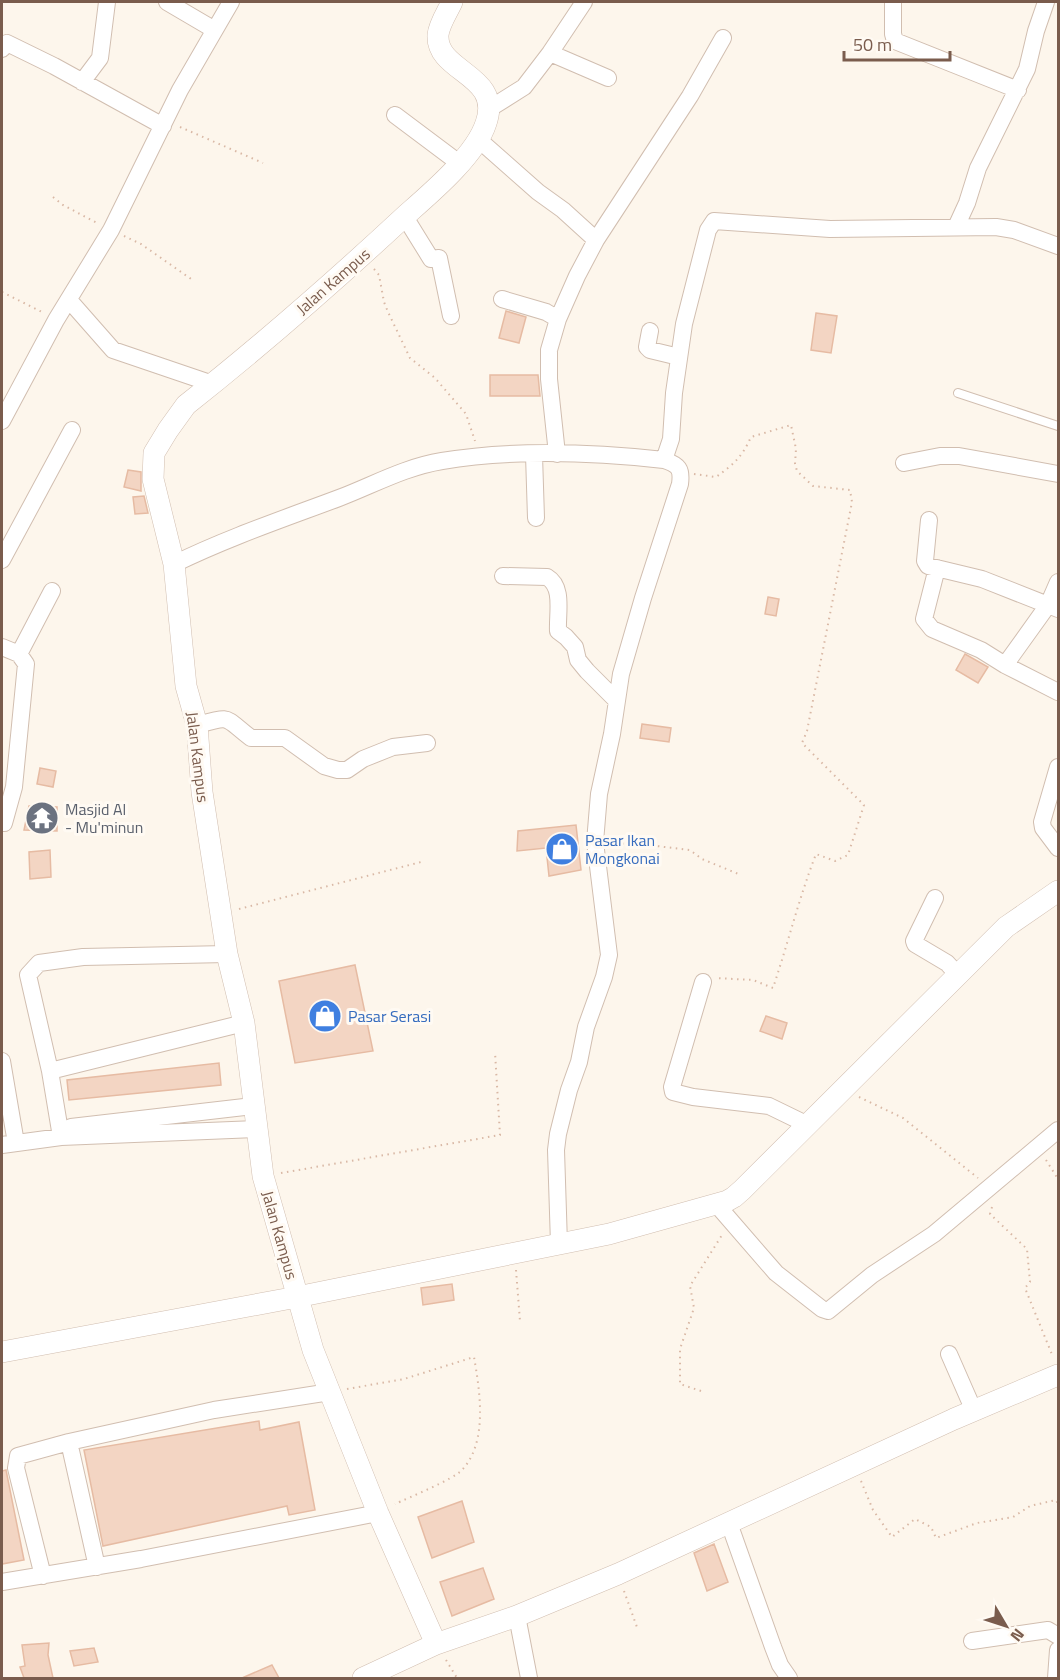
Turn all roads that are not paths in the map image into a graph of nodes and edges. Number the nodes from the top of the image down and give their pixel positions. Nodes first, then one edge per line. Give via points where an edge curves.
1 (107, 2) edge
2 (167, 2) edge
3 (231, 2) edge
4 (452, 2) edge
5 (588, 2) edge
6 (893, 2) edge
7 (1046, 2) edge
8 (213, 29) junction
9 (723, 38) dead end
10 (3, 44) edge
11 (550, 53) junction
12 (608, 78) dead end
13 (82, 82) junction
14 (1018, 90) junction
15 (489, 109) junction
16 (395, 115) dead end
17 (164, 123) junction
18 (478, 139) junction
19 (459, 163) junction
20 (405, 217) junction
21 (956, 227) junction
22 (596, 240) junction
23 (1059, 246) edge
24 (502, 299) dead end
25 (69, 300) junction
26 (451, 316) dead end
27 (558, 319) junction
28 (650, 331) dead end
29 (679, 357) junction
30 (213, 384) junction
31 (958, 393) dead end
32 (3, 414) edge
33 (1059, 426) edge
34 (72, 430) dead end
35 (534, 454) junction
36 (557, 454) junction
37 (664, 460) junction
38 (904, 463) dead end
39 (1059, 474) edge
40 (536, 518) dead end
41 (929, 520) dead end
42 (2, 560) edge
43 (174, 564) junction
44 (937, 568) junction
45 (503, 576) dead end
46 (1059, 582) edge
47 (52, 591) dead end
48 (1053, 607) edge
49 (2, 647) edge
50 (19, 654) junction
51 (1005, 665) junction
52 (1059, 692) edge
53 (616, 700) junction
54 (197, 725) junction
55 (427, 743) dead end
56 (1059, 767) edge
57 (2, 823) edge
58 (1059, 848) edge
59 (1059, 891) edge
60 (935, 898) dead end
61 (227, 954) junction
62 (957, 974) junction
63 (703, 982) road end
64 (244, 1023) junction
65 (2, 1061) edge
66 (50, 1071) junction
67 (253, 1106) junction
68 (806, 1124) junction
69 (258, 1129) junction
70 (1059, 1130) edge
71 (60, 1133) junction
72 (8, 1139) edge
73 (724, 1213) junction
74 (559, 1244) junction
75 (297, 1297) junction
76 (2, 1352) edge
77 (949, 1354) dead end
78 (1056, 1368) edge
79 (330, 1392) junction
80 (974, 1411) junction
81 (69, 1442) junction
82 (378, 1513) junction
83 (729, 1523) junction
84 (97, 1567) junction
85 (43, 1576) junction
86 (2, 1582) edge
87 (517, 1616) junction
88 (1059, 1636) edge
89 (972, 1641) dead end
90 (436, 1644) junction
91 (1059, 1650) edge
92 (363, 1678) edge
93 (528, 1678) edge
94 (789, 1678) edge
95 (1056, 1678) edge

1 - 13 street via 100,58
2 - 8 street
3 - 8 street
4 - 15 street via 438,33 440,49 488,95
5 - 11 street
6 - 14 street via 896,41
7 - 14 street
8 - 17 street
9 - 22 street via 680,114
10 - 13 street
11 - 12 street
11 - 15 street via 524,87
13 - 17 street
14 - 21 street via 978,168
15 - 18 street, Jalan Kampus
16 - 19 street
17 - 25 street via 111,230
18 - 19 street, Jalan Kampus
18 - 22 street
19 - 20 street, Jalan Kampus
20 - 26 street via 431,259 439,258
20 - 30 street, Jalan Kampus
21 - 23 street via 1014,230
21 - 29 street via 784,227 714,221 689,298
22 - 27 street
24 - 27 street
25 - 30 street via 113,350
25 - 32 street
27 - 36 street via 549,350
28 - 29 street via 650,350
29 - 37 street via 671,438
30 - 43 street, Jalan Kampus via 186,405 154,453 153,479
31 - 33 lane
34 - 42 street
35 - 36 street
35 - 40 street
35 - 43 street via 440,461 397,474 216,543
36 - 37 street
37 - 53 street via 677,465 680,484 643,598
38 - 39 street via 958,456
41 - 44 street via 925,561
43 - 54 street, Jalan Kampus via 186,686
44 - 48 street via 982,579
44 - 51 street via 924,619 927,625
45 - 53 street via 547,576 552,580 559,594 558,631 575,647 578,660
46 - 48 street
47 - 50 street
48 - 51 street
49 - 50 street
50 - 57 street via 26,664 14,786
51 - 52 street
53 - 74 street via 599,794 595,843 609,955 558,1134
54 - 55 street via 224,718 251,738 285,738 324,766 338,770 347,770 393,747
54 - 61 street, Jalan Kampus via 202,792
56 - 58 street via 1042,822
59 - 62 street via 1006,927
60 - 62 street via 915,944 947,963
61 - 64 street, Jalan Kampus
61 - 66 street via 83,957 39,963 28,975
62 - 68 street
63 - 68 street via 673,1092 769,1106
64 - 66 street
64 - 67 street, Jalan Kampus
65 - 72 street
66 - 71 street
67 - 69 street, Jalan Kampus
67 - 71 street
68 - 73 street via 734,1197
69 - 71 street
69 - 75 street, Jalan Kampus via 263,1176
70 - 73 street via 934,1234 872,1275 828,1311 776,1273
71 - 72 street
73 - 74 street via 675,1217
74 - 75 street
75 - 76 street
75 - 79 street, Jalan Kampus
77 - 80 street
78 - 80 street
79 - 81 street via 214,1410
79 - 82 street, Jalan Kampus
80 - 83 street
81 - 84 street
81 - 85 street via 25,1452 17,1459
82 - 84 street
82 - 90 street, Jalan Kampus
83 - 87 street
83 - 94 street via 773,1647
84 - 85 street
85 - 86 street
87 - 90 street
87 - 93 street
88 - 89 street via 1048,1630
90 - 92 street
91 - 95 street

